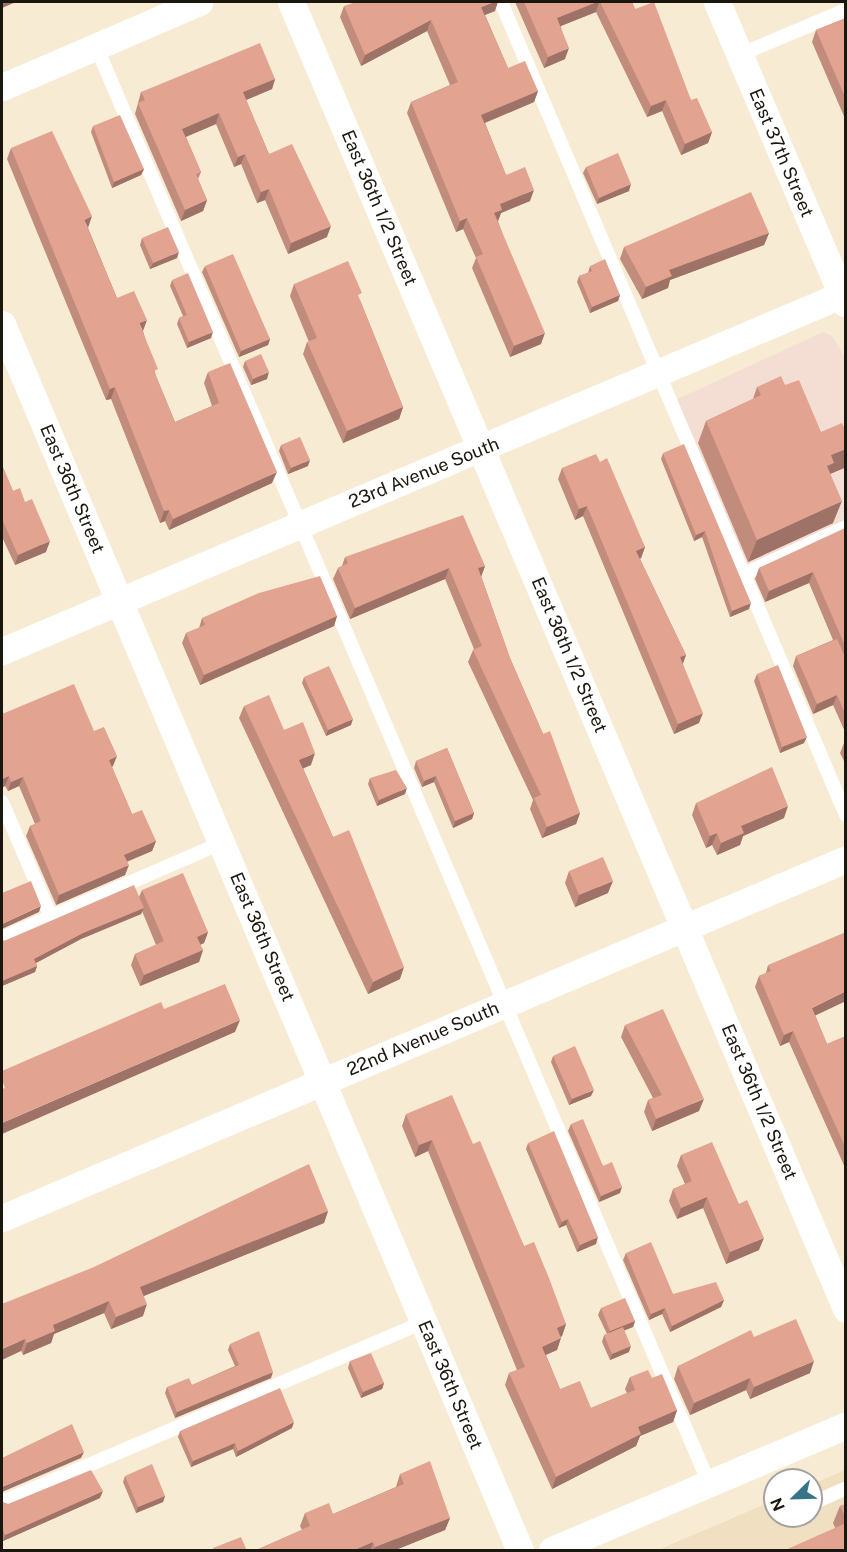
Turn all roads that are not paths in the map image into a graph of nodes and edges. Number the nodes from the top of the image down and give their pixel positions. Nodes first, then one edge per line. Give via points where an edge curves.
1 (199, 2) edge
2 (291, 2) edge
3 (501, 2) edge
4 (717, 2) edge
5 (846, 10) edge
6 (96, 46) junction
7 (739, 56) junction
8 (2, 87) edge
9 (844, 297) edge
10 (2, 324) edge
11 (658, 372) junction
12 (482, 450) junction
13 (300, 524) junction
14 (846, 527) edge
15 (744, 574) junction
16 (120, 600) junction
17 (2, 651) edge
18 (2, 802) edge
19 (846, 815) edge
20 (222, 843) junction
21 (846, 859) edge
22 (51, 917) junction
23 (686, 928) junction
24 (2, 938) edge
25 (501, 1005) junction
26 (322, 1082) junction
27 (2, 1218) edge
28 (846, 1309) edge
29 (424, 1322) junction
30 (846, 1425) edge
31 (708, 1481) junction
32 (846, 1488) edge
33 (823, 1498) edge
34 (2, 1502) edge
35 (520, 1551) edge
36 (552, 1551) edge

1 - 6 street
2 - 12 street, East 36th 1/2 Street
3 - 11 lane
4 - 7 street, East 37th Street
5 - 7 lane
6 - 8 street
6 - 13 lane
7 - 9 street, East 37th Street
9 - 11 street, 23rd Avenue South
10 - 16 street, East 36th Street
11 - 12 street, 23rd Avenue South
11 - 15 lane
12 - 13 street, 23rd Avenue South
12 - 23 street, East 36th 1/2 Street
13 - 16 street, 23rd Avenue South
13 - 25 lane
14 - 15 lane
15 - 19 lane
16 - 17 street, 23rd Avenue South
16 - 20 street, East 36th Street
18 - 22 lane
20 - 22 lane
20 - 26 street, East 36th Street
21 - 23 street, 22nd Avenue South
22 - 24 lane
23 - 25 street, 22nd Avenue South
23 - 28 street, East 36th 1/2 Street
25 - 26 street, 22nd Avenue South
25 - 31 lane
26 - 27 street, 22nd Avenue South
26 - 29 street, East 36th Street
29 - 34 lane
29 - 35 street, East 36th Street
30 - 31 street
31 - 36 street
32 - 33 lane

